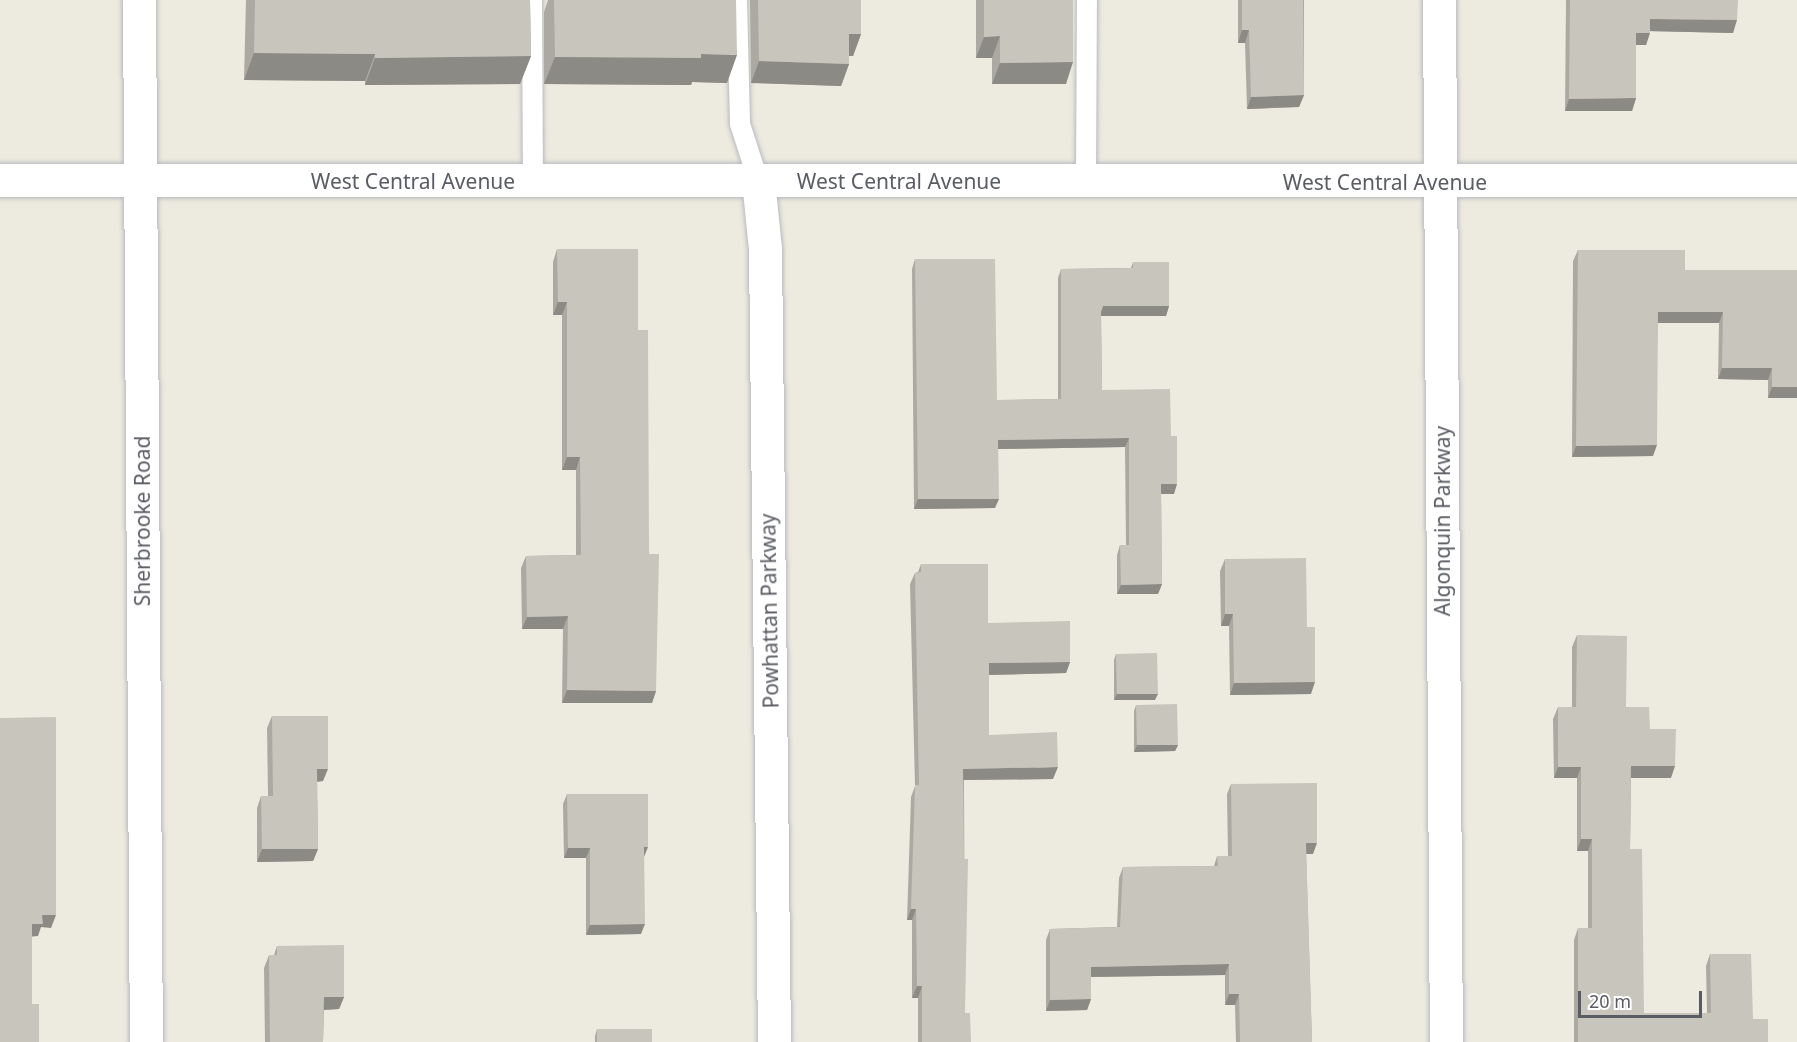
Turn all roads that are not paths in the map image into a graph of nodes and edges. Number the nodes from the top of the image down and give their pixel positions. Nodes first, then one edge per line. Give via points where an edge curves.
1 (139, 0) edge
2 (532, 0) edge
3 (737, 0) edge
4 (1087, 0) edge
5 (1439, 0) edge
6 (0, 180) edge
7 (141, 180) junction
8 (758, 180) junction
9 (1797, 180) edge
10 (532, 181) junction
11 (1086, 181) junction
12 (1440, 182) junction
13 (146, 1042) edge
14 (774, 1042) edge
15 (1446, 1042) edge

1 - 7 street, Sherbrooke Road
2 - 10 lane
3 - 8 lane via 740,124
4 - 11 lane
5 - 12 street, Algonquin Parkway
6 - 7 street, West Central Avenue
7 - 10 street, West Central Avenue
7 - 13 street, Sherbrooke Road
8 - 10 street, West Central Avenue
8 - 11 street, West Central Avenue
8 - 14 street, Powhattan Parkway via 765,249
9 - 12 street, West Central Avenue
11 - 12 street, West Central Avenue
12 - 15 street, Algonquin Parkway

